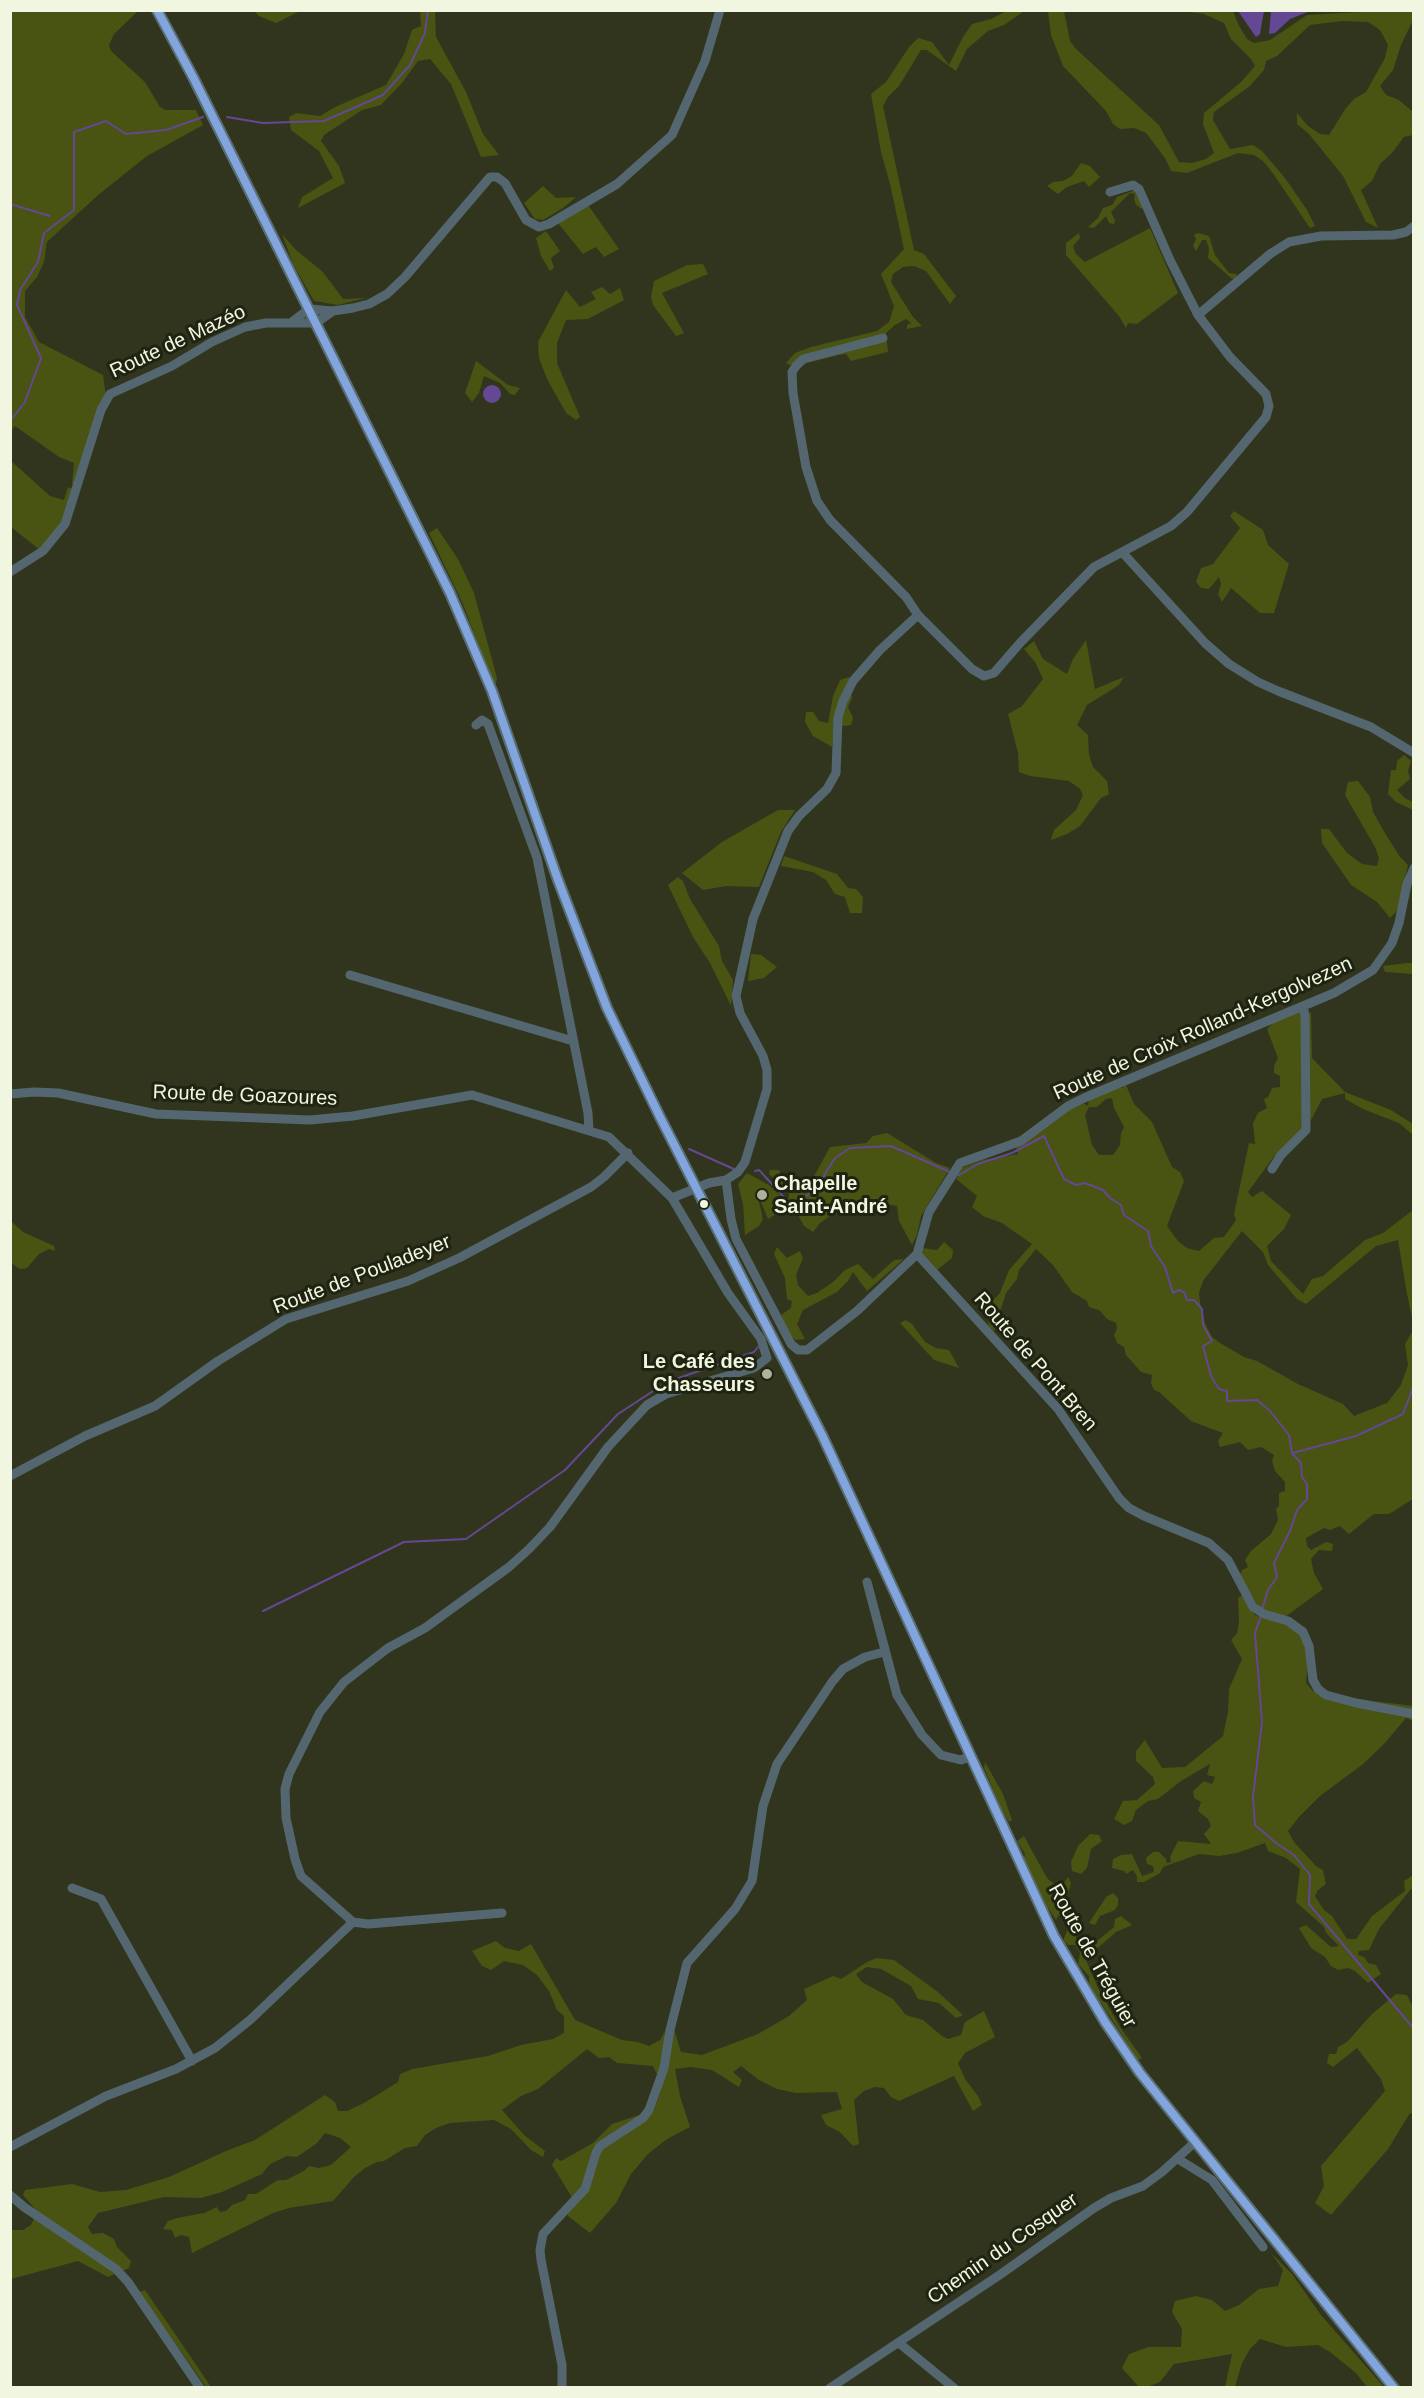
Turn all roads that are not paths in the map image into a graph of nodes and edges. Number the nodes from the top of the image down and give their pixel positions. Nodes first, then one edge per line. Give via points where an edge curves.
1 (157, 10) edge
2 (720, 10) edge
3 (1110, 192) dead end
4 (1413, 226) edge
5 (309, 309) junction
6 (333, 311) junction
7 (1198, 315) junction
8 (293, 321) junction
9 (316, 322) junction
10 (883, 338) dead end
11 (1122, 552) junction
12 (10, 572) edge
13 (918, 615) junction
14 (476, 725) dead end
15 (1413, 753) edge
16 (1413, 868) edge
17 (350, 975) dead end
18 (1303, 1006) junction
19 (573, 1041) junction
20 (10, 1094) edge
21 (589, 1130) junction
22 (628, 1154) junction
23 (1272, 1169) dead end
24 (726, 1180) junction
25 (697, 1188) junction
26 (672, 1198) junction
27 (735, 1233) junction
28 (917, 1254) junction
29 (734, 1261) junction
30 (10, 1476) edge
31 (867, 1582) dead end
32 (884, 1652) junction
33 (1413, 1714) edge
34 (971, 1756) junction
35 (72, 1888) dead end
36 (502, 1913) dead end
37 (353, 1922) junction
38 (192, 2061) junction
39 (1195, 2142) junction
40 (10, 2147) edge
41 (1178, 2158) junction
42 (10, 2195) edge
43 (1263, 2247) dead end
44 (899, 2343) junction
45 (200, 2388) edge
46 (562, 2388) edge
47 (830, 2388) edge
48 (954, 2388) edge
49 (1394, 2388) edge

1 - 5 main road, Route de Tréguier
2 - 6 street via 705,61 672,135 617,184 539,227 526,220 505,183 490,177 395,287 369,304
3 - 7 street via 1133,185 1139,189
4 - 7 street via 1393,235 1321,236 1289,242
5 - 6 street
5 - 8 street
5 - 9 main road, Route de Tréguier
6 - 9 street
7 - 11 street via 1230,357 1266,394 1268,412 1187,512 1171,526
8 - 9 street, Route de Mazéo
8 - 12 street, Route de Mazéo via 245,327 110,394 101,410 65,524 43,551
9 - 25 main road, Route de Tréguier via 450,593 488,681 607,1008
10 - 13 street via 803,359 792,372 793,393 806,467 823,511
11 - 13 street via 1094,567 999,669 987,676 956,655
11 - 15 street via 1204,643 1229,664 1278,691 1371,727
13 - 24 street via 880,650 849,688 838,717 836,773 827,789 788,831 753,919 737,1001 763,1056 767,1089 747,1159
14 - 19 street via 482,720 488,724 537,858
16 - 18 street, Route de Croix Rolland-Kergolvezen via 1395,933 1381,962 1349,986
17 - 19 street
18 - 23 street via 1306,1130
18 - 28 street, Route de Croix Rolland-Kergolvezen via 1084,1098 1021,1141 960,1163 929,1212
19 - 21 street
20 - 21 street, Route de Goazoures via 58,1093 156,1113 310,1120 472,1095
21 - 22 street, Route de Goazoures via 614,1140
22 - 26 street, Route de Goazoures
22 - 30 street, Route de Pouladeyer via 591,1187 467,1254 408,1281 286,1319 155,1406 85,1436
24 - 25 street
24 - 27 street
25 - 26 street
25 - 29 main road, Route de Tréguier
26 - 37 street, Route de Goazoures via 728,1293 761,1339 767,1358 754,1368 666,1394 647,1405 608,1447 550,1527 529,1549 425,1628 388,1648 344,1682 320,1712 289,1774 286,1818 302,1876
27 - 28 street via 786,1336 794,1348 802,1351 814,1347 857,1311
27 - 29 street
28 - 33 street, Route de Pont Bren via 1058,1409 1124,1503 1144,1516 1209,1543 1228,1560 1253,1607 1288,1621 1303,1632 1318,1689 1326,1695
29 - 34 main road, Route de Tréguier via 847,1488
31 - 32 street
32 - 34 street via 897,1695 929,1744 941,1755 954,1759
32 - 46 street via 843,1669 777,1764 763,1806 752,1881 735,1909 687,1963 664,2068 650,2110 600,2146 585,2189 543,2234 541,2260 562,2365
34 - 39 main road, Route de Tréguier via 1070,1966 1121,2047
35 - 38 street via 101,1899
36 - 37 street
37 - 38 street via 236,2033
38 - 40 street via 106,2096
39 - 41 street, Chemin du Cosquer
39 - 49 main road, Route de Tréguier
41 - 43 street via 1212,2180
41 - 44 street, Chemin du Cosquer via 1143,2186 1111,2198 1067,2226
42 - 45 street via 116,2269
44 - 47 street, Chemin du Cosquer
44 - 48 street

